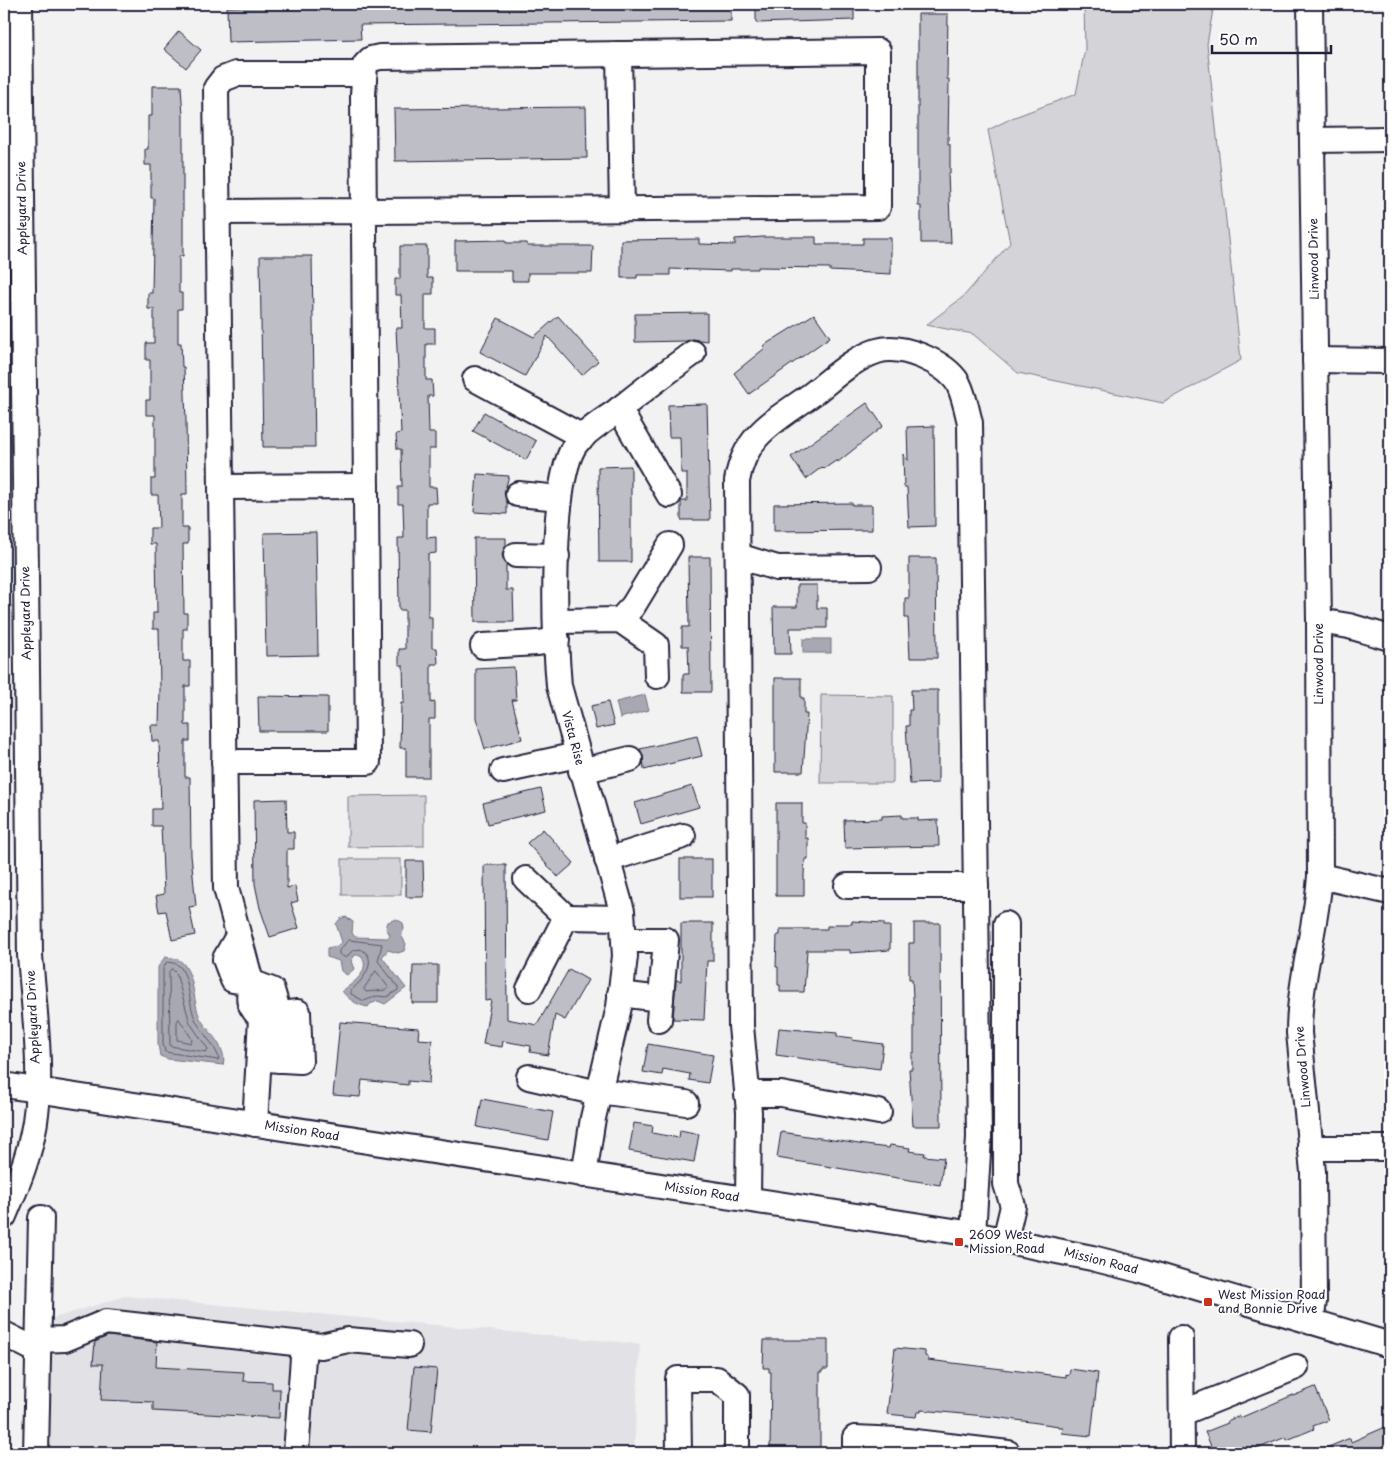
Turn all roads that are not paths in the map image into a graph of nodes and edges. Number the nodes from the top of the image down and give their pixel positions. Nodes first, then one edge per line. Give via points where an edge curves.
1 (20, 4) edge
2 (1310, 4) edge
3 (619, 54) junction
4 (363, 74) junction
5 (1390, 139) edge
6 (1312, 140) junction
7 (622, 209) junction
8 (364, 211) junction
9 (218, 212) junction
10 (693, 353) dead end
11 (1315, 360) junction
12 (1390, 361) edge
13 (475, 378) dead end
14 (619, 409) junction
15 (583, 437) junction
16 (366, 486) junction
17 (221, 487) junction
18 (518, 494) dead end
19 (668, 495) dead end
20 (560, 498) junction
21 (670, 545) dead end
22 (516, 555) dead end
23 (557, 556) junction
24 (738, 556) junction
25 (869, 567) dead end
26 (620, 620) junction
27 (1319, 621) junction
28 (557, 630) junction
29 (1390, 638) edge
30 (483, 646) dead end
31 (657, 676) dead end
32 (630, 759) dead end
33 (224, 762) junction
34 (579, 763) junction
35 (503, 771) dead end
36 (683, 836) dead end
37 (607, 860) junction
38 (1320, 876) junction
39 (526, 879) dead end
40 (846, 886) dead end
41 (976, 886) junction
42 (1390, 892) edge
43 (566, 918) junction
44 (1006, 924) dead end
45 (623, 929) junction
46 (529, 989) dead end
47 (620, 994) junction
48 (269, 1016) junction
49 (269, 1059) junction
50 (529, 1077) dead end
51 (4, 1085) edge
52 (37, 1091) junction
53 (599, 1092) junction
54 (747, 1094) junction
55 (686, 1103) dead end
56 (879, 1112) dead end
57 (255, 1124) junction
58 (1310, 1148) junction
59 (1390, 1148) edge
60 (584, 1174) junction
61 (748, 1199) junction
62 (4, 1216) edge
63 (41, 1218) dead end
64 (974, 1234) junction
65 (1005, 1240) junction
66 (1311, 1322) junction
67 (4, 1334) edge
68 (1182, 1338) dead end
69 (304, 1344) junction
70 (409, 1345) dead end
71 (1390, 1345) edge
72 (38, 1346) junction
73 (1296, 1367) dead end
74 (1182, 1413) junction
75 (36, 1453) edge
76 (296, 1453) edge
77 (679, 1453) edge
78 (737, 1453) edge
79 (855, 1453) edge
80 (1008, 1453) edge
81 (1182, 1453) edge

1 - 52 street, Appleyard Drive via 30,955
2 - 6 street, Linwood Drive
3 - 4 street via 380,57 371,59
3 - 7 street
3 - 7 street via 878,51 878,207
4 - 8 street
4 - 9 street via 236,74 223,80 216,88
5 - 6 street
6 - 11 street, Linwood Drive
7 - 8 street
8 - 9 street
8 - 16 street
9 - 17 street
10 - 14 street, Vista Rise
11 - 12 street
11 - 27 street, Linwood Drive
13 - 15 street
14 - 15 street, Vista Rise
14 - 19 street
15 - 20 street, Vista Rise via 571,453
16 - 17 street
16 - 33 street via 368,762
17 - 33 street
18 - 20 street
20 - 23 street, Vista Rise
21 - 26 street via 633,606
22 - 23 street
23 - 28 street, Vista Rise
24 - 25 street via 777,568
24 - 41 street via 737,481 740,464 751,443 767,427 856,361 878,350 914,353 950,374 958,384 970,423
24 - 54 street via 741,1026
26 - 28 street
26 - 31 street via 656,645
27 - 29 street
27 - 38 street, Linwood Drive
28 - 30 street via 538,643
28 - 34 street, Vista Rise via 559,686
32 - 34 street
33 - 48 street via 226,888 251,982 250,1007
34 - 35 street
34 - 37 street, Vista Rise
36 - 37 street
37 - 45 street, Vista Rise
38 - 42 street
38 - 58 street, Linwood Drive via 1299,1012
39 - 43 street
40 - 41 street
41 - 64 street via 979,1137
43 - 45 street
43 - 46 street
44 - 65 street via 1006,1184 1013,1206
45 - 47 street, Vista Rise
45 - 47 street via 666,940 660,1009
47 - 53 street, Vista Rise
48 - 49 street
48 - 49 street via 298,1012 300,1061
49 - 57 street
50 - 53 street
51 - 52 street, Mission Road
52 - 57 street, Mission Road
52 - 62 street, Appleyard Drive via 31,1143 22,1176
53 - 55 street
53 - 60 street, Vista Rise
54 - 56 street via 781,1094
54 - 61 street
57 - 60 street, Mission Road
58 - 59 street
58 - 66 street, Linwood Drive via 1314,1291
60 - 61 street, Mission Road
61 - 64 street, Mission Road
63 - 72 street
64 - 65 street, Mission Road
65 - 66 street, Mission Road via 1139,1270
66 - 71 street, Mission Road
67 - 72 street
68 - 74 street
69 - 70 street via 321,1346 348,1340
69 - 72 street via 106,1322
69 - 76 street
72 - 75 street
73 - 74 street
74 - 81 street
77 - 78 street via 678,1379 717,1379 737,1395
79 - 80 street via 855,1438

